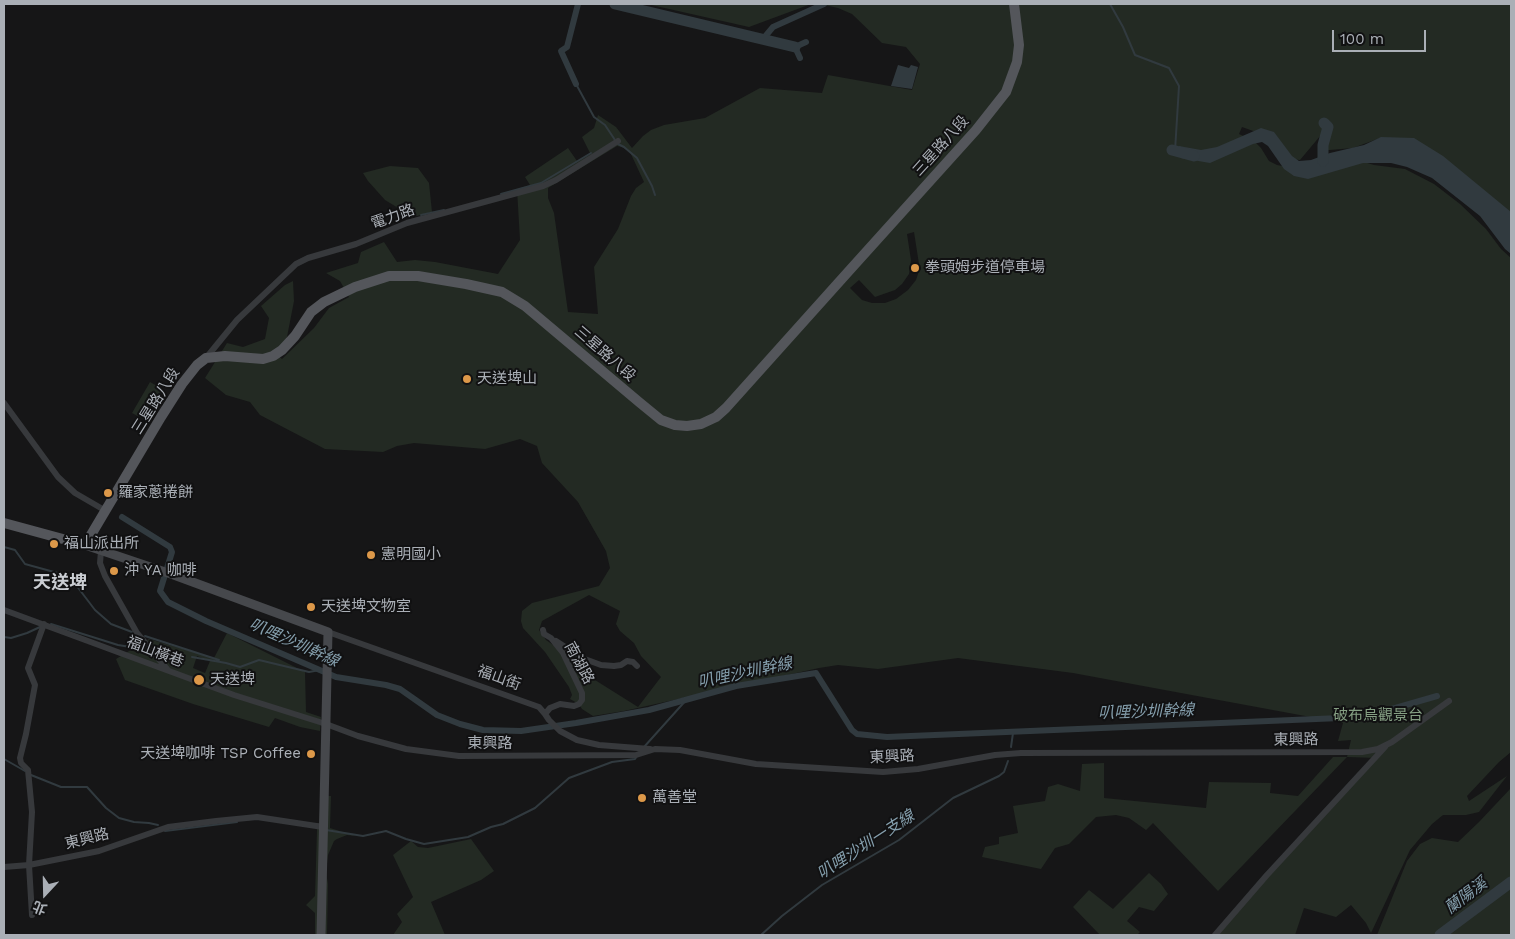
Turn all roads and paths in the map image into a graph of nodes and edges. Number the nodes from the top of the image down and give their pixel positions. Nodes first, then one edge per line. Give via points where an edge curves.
1 (1014, 4) edge
2 (618, 141) dead end
3 (206, 358) junction
4 (4, 403) edge
5 (106, 511) junction
6 (4, 523) edge
7 (85, 545) junction
8 (101, 551) junction
9 (4, 610) edge
10 (44, 624) junction
11 (543, 630) dead end
12 (328, 632) junction
13 (551, 638) junction
14 (151, 650) junction
15 (138, 659) junction
16 (637, 666) dead end
17 (168, 670) junction
18 (1449, 701) dead end
19 (546, 714) junction
20 (326, 724) junction
21 (1387, 744) junction
22 (655, 749) junction
23 (323, 827) junction
24 (29, 864) junction
25 (4, 867) edge
26 (32, 915) dead end
27 (321, 935) edge
28 (1215, 935) edge

1 - 3 main road, 三星路八段 via 1018,62 1006,92 976,130 726,408 701,424 687,426 661,420 525,306 502,292 418,276 389,276 324,302 311,312 295,336 273,356 263,359
2 - 3 street, 電力路 via 543,186 407,222 356,244 296,264 237,320
3 - 5 main road, 三星路八段 via 182,384
4 - 5 street via 58,477 75,493
5 - 7 main road, 三星路八段
6 - 7 main road
7 - 8 street, 福山街
8 - 12 street, 福山街
8 - 14 street via 100,563 105,576 137,633
9 - 10 street, 福山橫巷
10 - 15 street, 福山橫巷
10 - 24 street via 28,668 35,685 20,758 20,763 28,770 32,812
11 - 13 street, 南湖路
12 - 19 street, 福山街 via 539,707
12 - 20 street
13 - 16 street via 582,658 601,665 621,665 626,661
13 - 19 street, 南湖路 via 563,653 582,700 574,706 560,704 550,708
14 - 15 street
14 - 17 street
15 - 17 street, 福山橫巷
17 - 20 street, 福山橫巷
18 - 21 street, 東興路
19 - 22 street, 福山街 via 552,724 569,737 588,743
20 - 22 street, 東興路 via 406,749 459,756 636,755
20 - 23 street
21 - 22 street, 東興路 via 1362,752 1004,754 883,772 756,764 680,750
21 - 28 street
23 - 24 street, 東興路 via 257,817 206,822 168,828 99,851
23 - 27 street
24 - 25 street, 東興路
24 - 26 street

